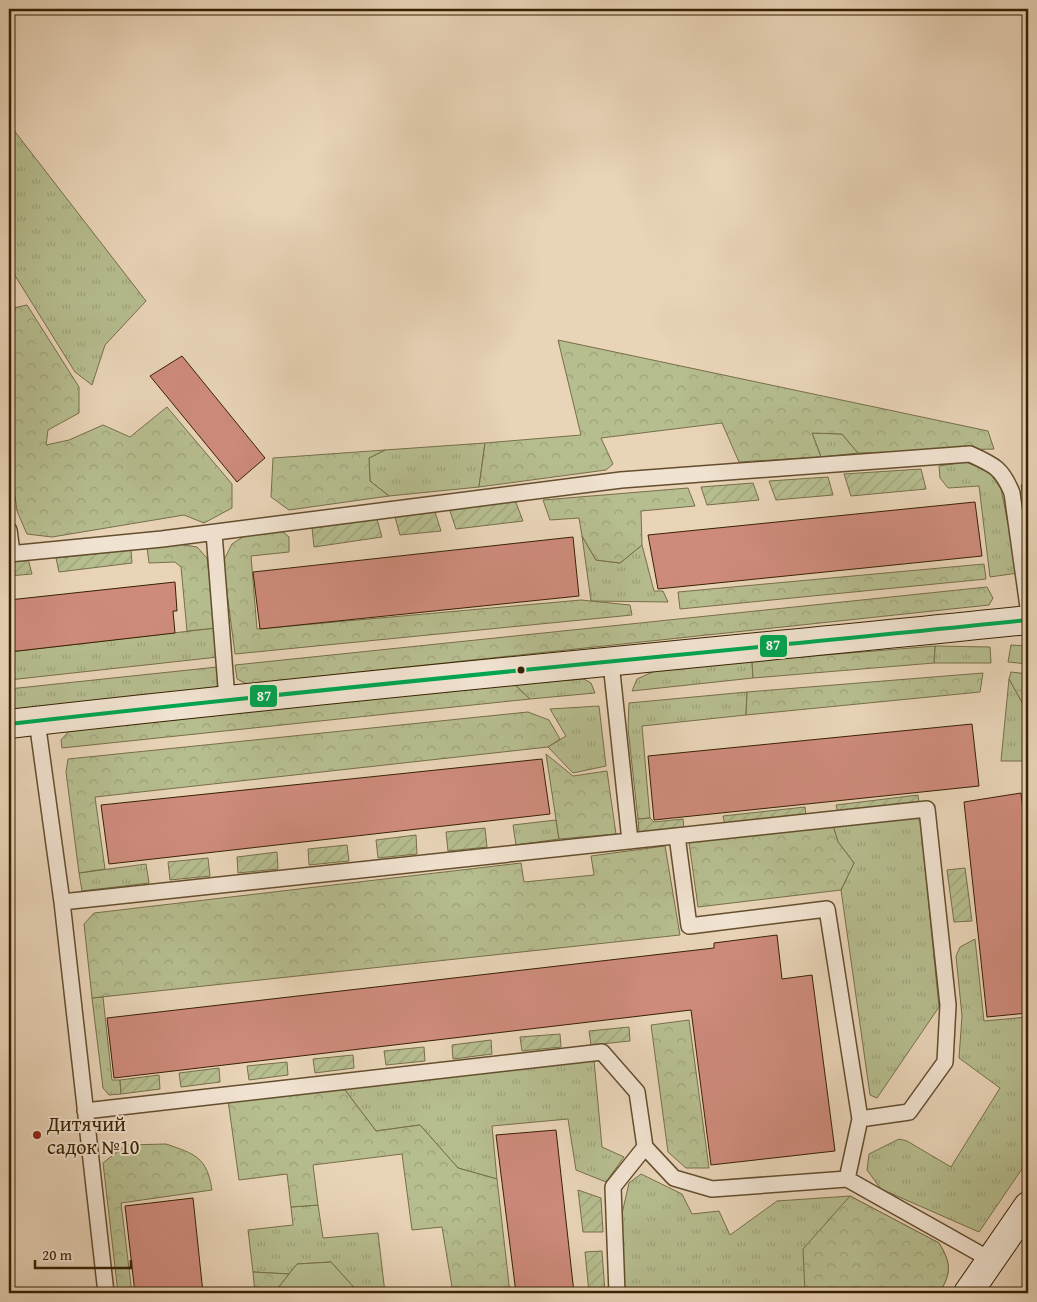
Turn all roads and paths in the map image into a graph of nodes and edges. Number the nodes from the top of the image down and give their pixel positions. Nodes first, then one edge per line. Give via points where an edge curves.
1 (9, 530) edge
2 (214, 533) junction
3 (10, 554) edge
4 (1028, 607) edge
5 (1028, 620) edge
6 (611, 663) junction
7 (228, 699) junction
8 (37, 721) junction
9 (9, 724) edge
10 (677, 836) junction
11 (630, 841) junction
12 (62, 902) junction
13 (86, 1111) junction
14 (860, 1119) junction
15 (645, 1147) junction
16 (847, 1179) junction
17 (1028, 1206) edge
18 (991, 1260) junction
19 (106, 1293) edge
20 (617, 1293) edge
21 (968, 1293) edge

1 - 3 lane
2 - 3 lane
2 - 4 lane via 621,480 970,454 996,466 1006,477 1012,493
2 - 7 lane
5 - 6 street
6 - 7 street
6 - 11 lane
7 - 8 street
8 - 9 street
8 - 12 lane
10 - 11 lane
10 - 14 lane via 689,926 827,909
10 - 14 lane via 927,809 948,1005 945,1062 908,1112
11 - 12 lane
12 - 13 lane
13 - 15 lane via 602,1052 637,1092
13 - 19 lane
14 - 16 lane
15 - 16 lane via 674,1178 712,1189
15 - 20 lane via 613,1187
16 - 18 lane
17 - 18 street
18 - 21 street

